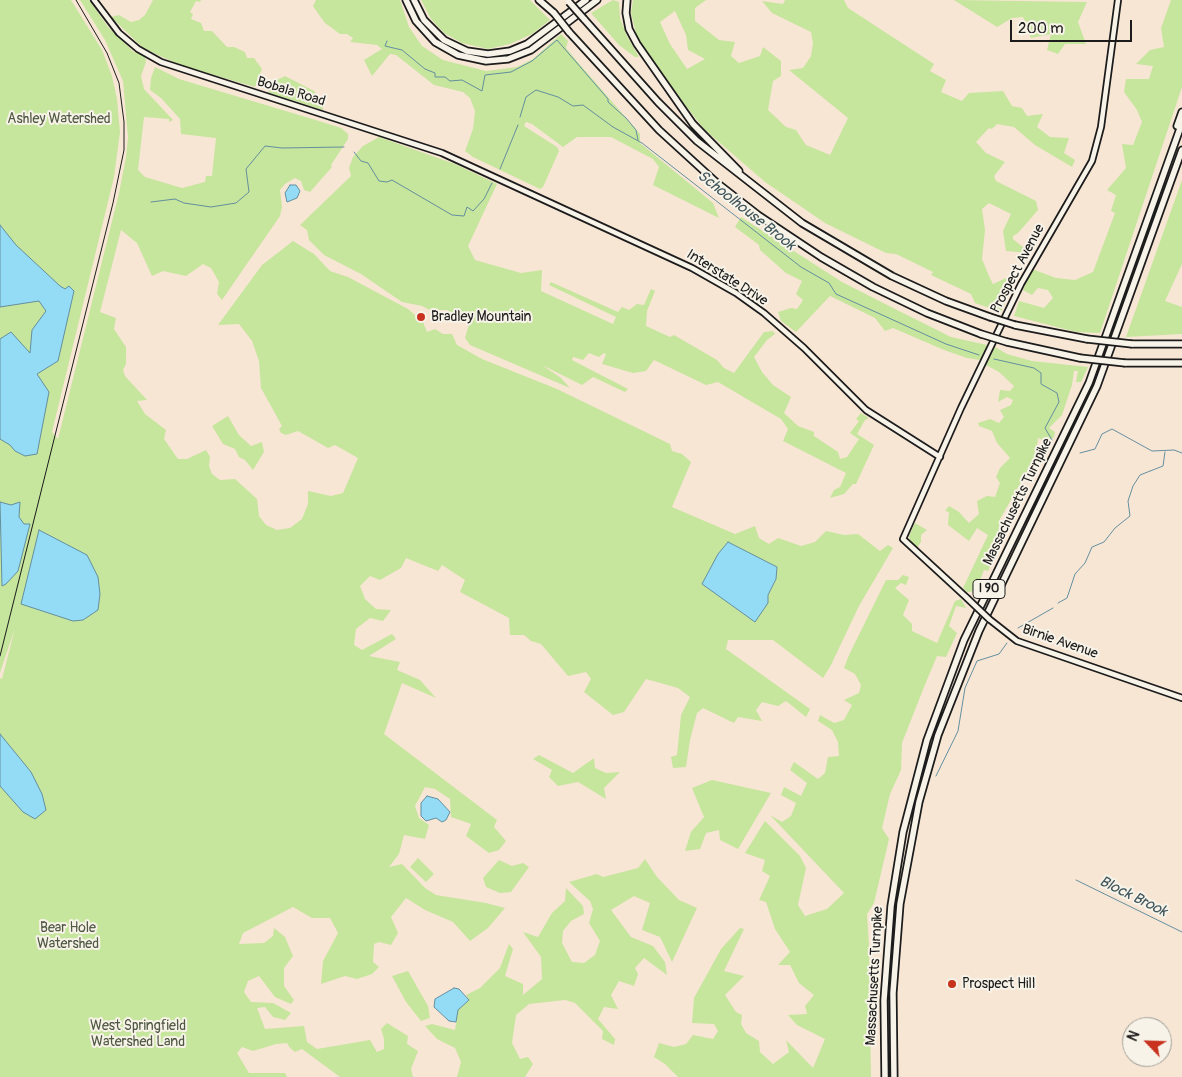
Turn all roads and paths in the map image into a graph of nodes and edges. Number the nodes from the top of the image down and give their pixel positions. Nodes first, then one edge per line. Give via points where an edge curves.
1 (94, 0) edge
2 (406, 0) edge
3 (414, 0) edge
4 (539, 0) edge
5 (543, 0) edge
6 (586, 0) edge
7 (597, 0) edge
8 (627, 0) edge
9 (1118, 0) edge
10 (568, 1) edge
11 (554, 13) junction
12 (1182, 112) edge
13 (1182, 123) edge
14 (1182, 150) edge
15 (1182, 156) edge
16 (1173, 176) junction
17 (500, 178) joint
18 (762, 194) junction
19 (1134, 258) junction
20 (1182, 344) edge
21 (1182, 363) edge
22 (940, 457) junction
23 (903, 539) joint
24 (1182, 698) edge
25 (885, 1077) edge
26 (894, 1077) edge

1 - 17 street, Bobala Road via 120,33 138,49 161,62 414,143
2 - 7 highway via 416,21 435,42 458,55 486,61 508,59 531,50
3 - 6 highway via 424,20 444,40 467,51 488,54 510,51 527,44
4 - 11 highway
5 - 11 highway
8 - 18 highway via 629,29 637,44 693,124
9 - 22 street, Prospect Avenue via 1095,151 1082,180 1026,274
10 - 18 highway, bridge via 684,128
11 - 21 highway, bridge via 664,135 716,182 758,215 873,287 941,319 1007,342 1080,358 1125,363
12 - 19 highway
13 - 19 highway, Massachusetts Turnpike / I 90
14 - 16 highway, Massachusetts Turnpike / I 90
15 - 16 highway
16 - 26 highway, Massachusetts Turnpike / I 90 via 1092,400 975,639 938,735 919,802 900,904 894,993
17 - 22 street, Interstate Drive via 692,268 736,293 782,328 866,410
18 - 20 highway, bridge via 814,231 878,269 939,298 990,317 1087,340
19 - 25 highway, Massachusetts Turnpike / I 90 via 1083,396 964,640 924,747 902,832 890,906 884,1000
22 - 23 street, Prospect Avenue
23 - 24 street, Birnie Avenue, bridge via 1017,641

